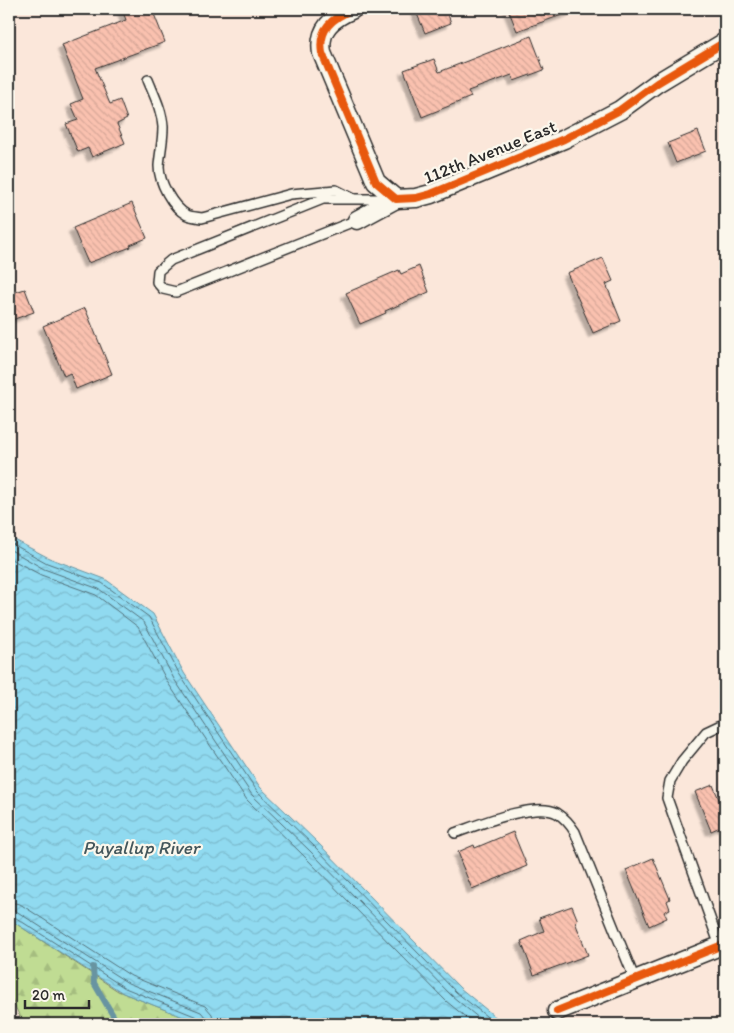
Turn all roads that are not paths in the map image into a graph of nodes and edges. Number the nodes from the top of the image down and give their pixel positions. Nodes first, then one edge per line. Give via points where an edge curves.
1 (353, 9) edge
2 (725, 42) edge
3 (148, 80) dead end
4 (354, 199) junction
5 (396, 199) junction
6 (357, 220) joint
7 (725, 723) edge
8 (455, 833) dead end
9 (723, 945) edge
10 (635, 980) junction
11 (557, 1011) dead end

1 - 5 street via 324,29 320,42 322,53 376,182
2 - 5 street, 112th Avenue East via 657,83 620,110 572,135 431,194
3 - 4 lane via 163,127 159,167 165,189 174,205 188,215 202,218 300,193 336,190
4 - 5 lane
4 - 6 lane via 323,199 171,260 158,272 157,282 163,289 176,292
5 - 6 street, 112th Avenue East
7 - 9 lane via 706,732 688,754 670,781 667,798
8 - 10 lane via 527,811 555,812 568,821 576,832
9 - 10 street
10 - 11 street

